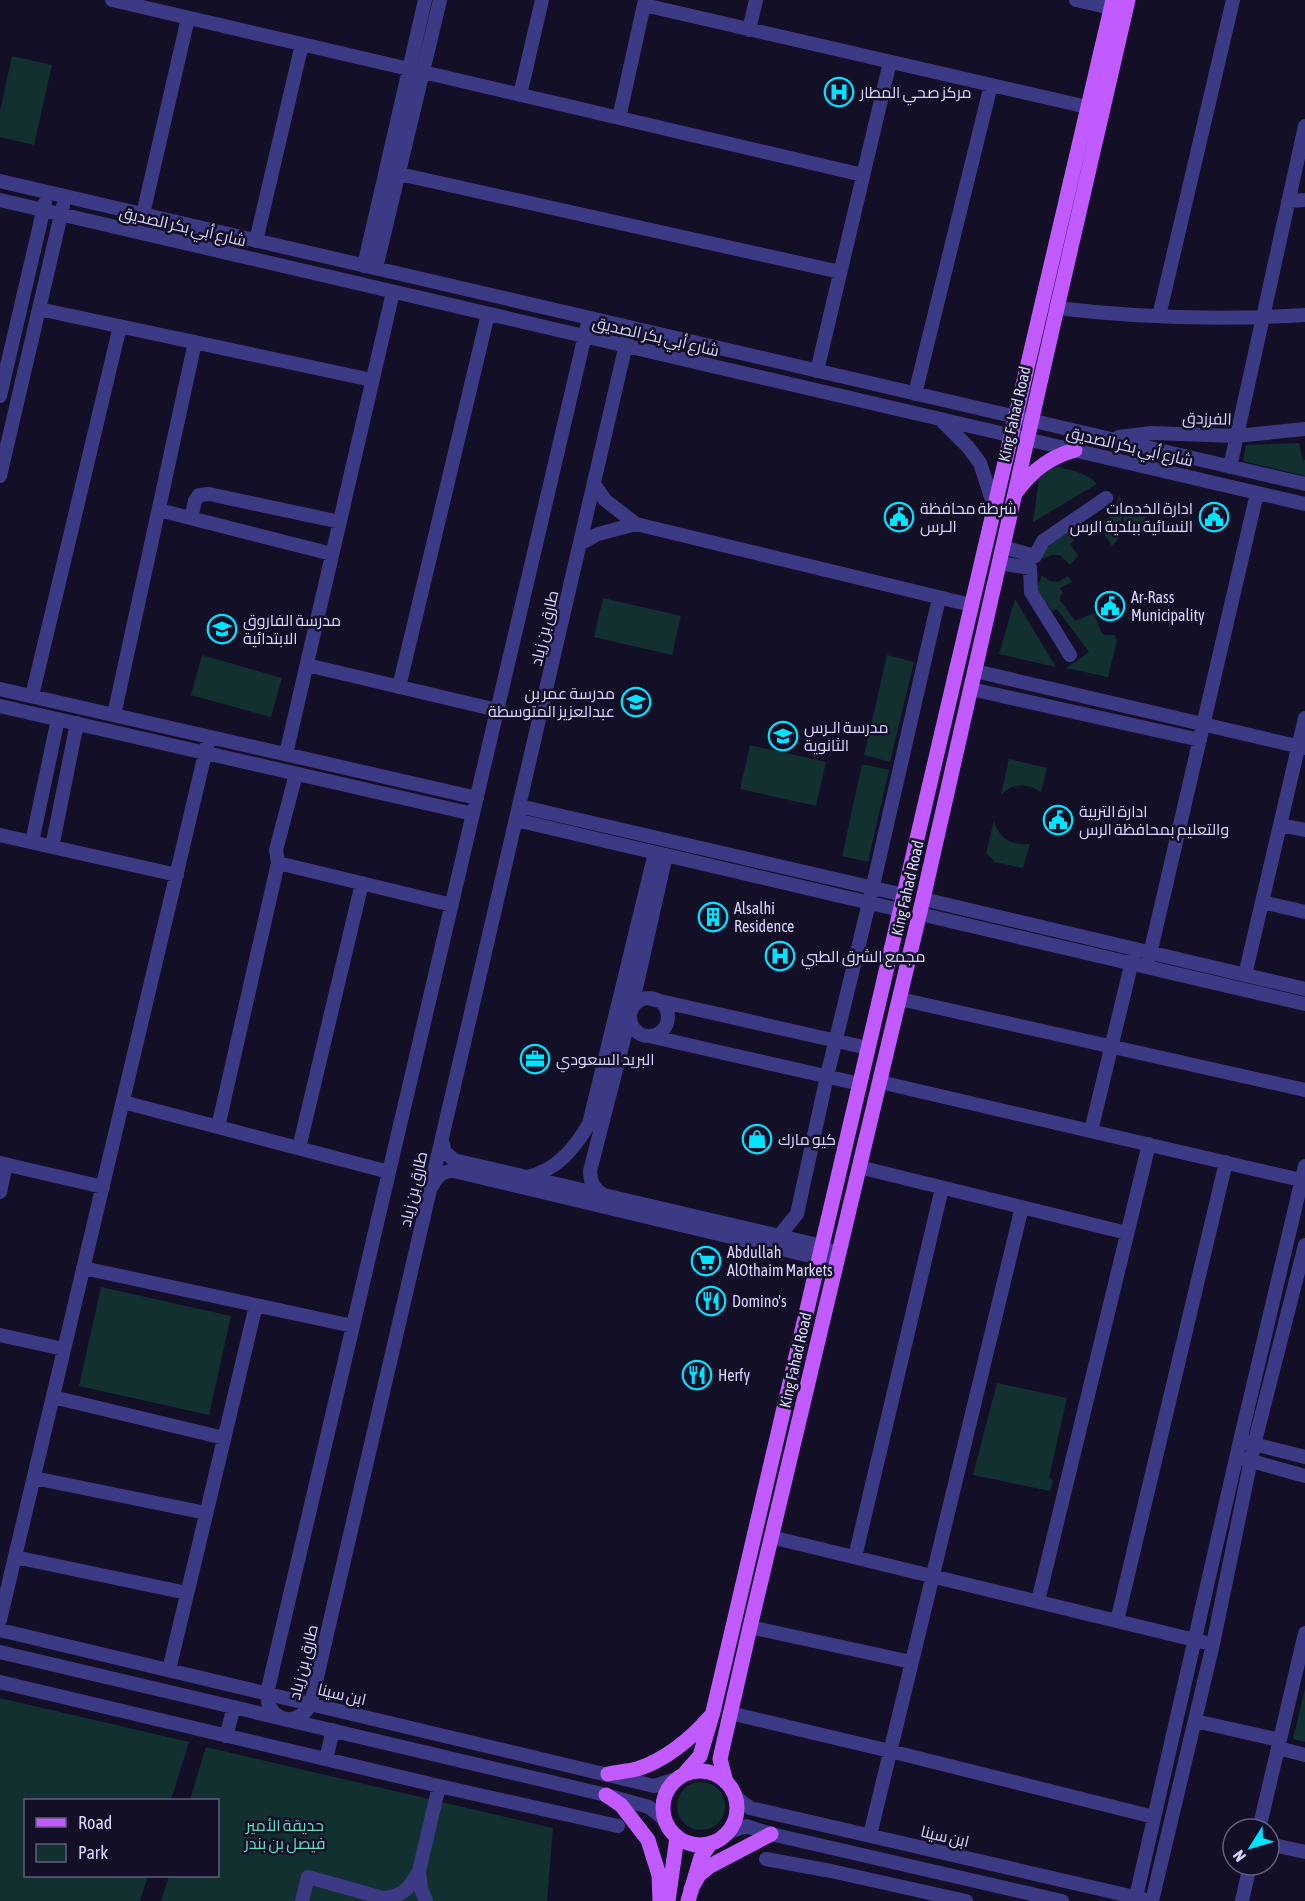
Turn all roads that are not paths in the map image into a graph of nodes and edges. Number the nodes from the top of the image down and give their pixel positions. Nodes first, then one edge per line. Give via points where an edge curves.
1 (112, 0) edge
2 (425, 0) edge
3 (440, 0) edge
4 (542, 0) edge
5 (756, 0) edge
6 (1076, 0) edge
7 (1128, 0) edge
8 (1233, 0) edge
9 (645, 3) edge
10 (147, 4) edge
11 (1112, 4) edge
12 (188, 18) junction
13 (749, 30) junction
14 (302, 44) junction
15 (890, 62) junction
16 (416, 71) junction
17 (991, 85) junction
18 (520, 95) junction
19 (1088, 107) junction
20 (619, 118) junction
21 (1305, 126) edge
22 (392, 172) junction
23 (863, 175) junction
24 (0, 181) edge
25 (48, 192) junction
26 (65, 196) junction
27 (0, 200) edge
28 (1305, 200) edge
29 (1288, 201) junction
30 (43, 210) junction
31 (143, 214) junction
32 (61, 215) junction
33 (256, 241) junction
34 (370, 267) junction
35 (840, 272) junction
36 (393, 292) junction
37 (1057, 308) junction
38 (39, 309) junction
39 (488, 314) junction
40 (1305, 315) edge
41 (1159, 316) junction
42 (589, 318) junction
43 (1262, 318) junction
44 (120, 326) junction
45 (630, 327) junction
46 (585, 337) junction
47 (195, 342) junction
48 (626, 346) junction
49 (817, 371) junction
50 (372, 380) junction
51 (915, 394) junction
52 (0, 396) edge
53 (1015, 417) junction
54 (940, 419) junction
55 (1031, 420) junction
56 (1305, 429) edge
57 (1011, 436) junction
58 (1236, 436) junction
59 (1108, 438) junction
60 (1027, 439) junction
61 (1075, 450) junction
62 (1230, 466) junction
63 (0, 476) edge
64 (594, 484) junction
65 (1305, 484) edge
66 (1015, 493) junction
67 (1257, 493) junction
68 (1106, 498) dead end
69 (1305, 504) edge
70 (994, 506) junction
71 (159, 510) junction
72 (191, 518) junction
73 (340, 522) junction
74 (636, 524) junction
75 (580, 544) junction
76 (1003, 547) junction
77 (332, 554) junction
78 (1033, 562) junction
79 (999, 563) junction
80 (939, 598) junction
81 (971, 605) junction
82 (1070, 655) dead end
83 (307, 665) junction
84 (975, 671) junction
85 (399, 687) junction
86 (0, 689) edge
87 (971, 689) junction
88 (32, 696) junction
89 (0, 706) edge
90 (497, 710) junction
91 (114, 715) junction
92 (1305, 718) edge
93 (58, 719) junction
94 (77, 723) junction
95 (1203, 724) junction
96 (210, 737) junction
97 (1200, 740) junction
98 (1302, 747) edge
99 (206, 753) junction
100 (286, 754) junction
101 (296, 774) junction
102 (477, 798) junction
103 (517, 813) junction
104 (473, 814) junction
105 (1280, 825) junction
106 (1305, 830) edge
107 (0, 835) edge
108 (32, 842) junction
109 (52, 847) junction
110 (661, 854) junction
111 (278, 863) junction
112 (177, 875) junction
113 (362, 883) junction
114 (872, 888) junction
115 (924, 899) junction
116 (1262, 902) junction
117 (869, 903) junction
118 (902, 903) junction
119 (452, 905) junction
120 (1305, 912) edge
121 (920, 914) junction
122 (1135, 949) junction
123 (1150, 953) junction
124 (1131, 963) junction
125 (1147, 967) junction
126 (1245, 975) junction
127 (1305, 989) edge
128 (621, 993) junction
129 (651, 999) junction
130 (900, 999) junction
131 (1305, 1004) edge
132 (630, 1013) junction
133 (613, 1024) junction
134 (649, 1036) junction
135 (835, 1041) junction
136 (1111, 1046) junction
137 (868, 1048) junction
138 (827, 1076) junction
139 (880, 1082) junction
140 (860, 1084) junction
141 (1305, 1090) edge
142 (123, 1102) junction
143 (218, 1127) junction
144 (1091, 1131) junction
145 (441, 1141) junction
146 (1149, 1144) junction
147 (299, 1148) junction
148 (1226, 1162) junction
149 (3, 1164) edge
150 (859, 1167) junction
151 (389, 1172) junction
152 (1304, 1176) edge
153 (526, 1177) junction
154 (102, 1187) junction
155 (431, 1187) junction
156 (942, 1188) junction
157 (0, 1192) edge
158 (604, 1195) junction
159 (1022, 1207) junction
160 (1127, 1233) junction
161 (779, 1236) junction
162 (1305, 1245) edge
163 (820, 1252) junction
164 (838, 1254) junction
165 (83, 1269) junction
166 (256, 1305) junction
167 (353, 1326) junction
168 (0, 1335) edge
169 (64, 1349) junction
170 (53, 1397) junction
171 (224, 1438) junction
172 (1240, 1441) junction
173 (1254, 1445) junction
174 (1305, 1457) edge
175 (1236, 1458) junction
176 (1250, 1461) junction
177 (1305, 1476) edge
178 (34, 1478) junction
179 (206, 1513) junction
180 (771, 1537) junction
181 (15, 1557) junction
182 (855, 1557) junction
183 (932, 1575) junction
184 (187, 1593) junction
185 (1038, 1601) junction
186 (0, 1620) edge
187 (1117, 1621) junction
188 (750, 1627) junction
189 (0, 1630) edge
190 (1195, 1640) junction
191 (1304, 1641) edge
192 (1213, 1644) junction
193 (0, 1652) edge
194 (911, 1662) junction
195 (169, 1670) junction
196 (0, 1682) edge
197 (267, 1693) junction
198 (311, 1703) junction
199 (234, 1707) junction
200 (713, 1712) junction
201 (730, 1713) junction
202 (283, 1719) junction
203 (1195, 1721) junction
204 (333, 1730) junction
205 (226, 1736) junction
206 (1279, 1744) junction
207 (890, 1751) junction
208 (1305, 1755) edge
209 (326, 1759) junction
210 (609, 1774) junction
211 (681, 1776) junction
212 (726, 1782) junction
213 (439, 1786) junction
214 (606, 1796) junction
215 (735, 1797) junction
216 (1154, 1817) junction
217 (1262, 1817) edge
218 (664, 1819) junction
219 (618, 1826) dead end
220 (728, 1833) junction
221 (771, 1834) junction
222 (870, 1835) junction
223 (677, 1837) junction
224 (711, 1843) junction
225 (1281, 1847) edge
226 (1305, 1852) edge
227 (766, 1859) dead end
228 (419, 1871) junction
229 (1247, 1877) edge
230 (690, 1895) edge
231 (1136, 1897) junction
232 (302, 1901) edge
233 (426, 1901) edge
234 (660, 1901) edge
235 (668, 1901) edge
236 (966, 1901) edge
237 (1062, 1901) edge
238 (1152, 1901) edge
239 (1242, 1901) edge

1 - 10 street
2 - 16 street
3 - 16 street
4 - 18 street
5 - 13 street
6 - 11 street
7 - 37 main road, King Fahad Road
8 - 41 street
9 - 13 street
9 - 20 street
10 - 12 street
11 - 19 main road, King Fahad Road
12 - 14 street
12 - 31 street
13 - 15 street
14 - 16 street
14 - 33 street
15 - 17 street
15 - 23 street
16 - 18 street
16 - 22 street
17 - 19 street
17 - 51 street
18 - 20 street
19 - 53 main road, King Fahad Road
20 - 23 street
21 - 29 street
22 - 34 street
22 - 35 street
23 - 35 street
24 - 25 street, شارع أبي بكر الصديق
25 - 26 street, شارع أبي بكر الصديق
25 - 30 street
26 - 31 street, شارع أبي بكر الصديق
26 - 32 street
27 - 30 street, شارع أبي بكر الصديق
28 - 29 street
29 - 43 street
30 - 32 street, شارع أبي بكر الصديق
30 - 52 street
31 - 33 street, شارع أبي بكر الصديق
32 - 36 street, شارع أبي بكر الصديق
32 - 38 street
33 - 34 street, شارع أبي بكر الصديق
34 - 42 street, شارع أبي بكر الصديق
35 - 49 street
36 - 39 street, شارع أبي بكر الصديق
36 - 50 street
37 - 41 street
37 - 55 main road, King Fahad Road
38 - 44 street
38 - 63 street
39 - 46 street, شارع أبي بكر الصديق
39 - 85 street
40 - 43 street
41 - 43 street
42 - 45 street, شارع أبي بكر الصديق
42 - 46 street, طارق بن زياد
43 - 58 street
44 - 47 street
44 - 88 street
45 - 48 street, طارق بن زياد
45 - 49 street, شارع أبي بكر الصديق
46 - 48 street, شارع أبي بكر الصديق
46 - 90 street, طارق بن زياد
47 - 50 street
47 - 71 street
48 - 54 street, شارع أبي بكر الصديق
48 - 64 street, طارق بن زياد
49 - 51 street, شارع أبي بكر الصديق
50 - 73 street
51 - 53 street, شارع أبي بكر الصديق
53 - 55 street, شارع أبي بكر الصديق
53 - 57 main road, King Fahad Road
54 - 57 street, شارع أبي بكر الصديق
54 - 70 street via 980,464
55 - 59 street, شارع أبي بكر الصديق
55 - 60 main road, King Fahad Road
56 - 58 street, الفرزدق
57 - 60 street, شارع أبي بكر الصديق
57 - 70 main road, King Fahad Road
58 - 59 street, الفرزدق via 1151,433
58 - 62 street
59 - 62 street, شارع أبي بكر الصديق
60 - 61 street, شارع أبي بكر الصديق
60 - 66 main road, King Fahad Road
61 - 66 main road via 1042,465
61 - 67 street, شارع أبي بكر الصديق
62 - 65 street, شارع أبي بكر الصديق
64 - 74 street via 605,500
64 - 75 street, طارق بن زياد
66 - 76 main road, King Fahad Road
67 - 69 street, شارع أبي بكر الصديق
67 - 95 street
68 - 78 street via 1043,541
70 - 81 main road, King Fahad Road
71 - 72 street
71 - 91 street
72 - 73 street via 199,495 209,494
72 - 77 street
73 - 77 street
74 - 75 street via 598,534
74 - 80 street
75 - 103 street, طارق بن زياد
76 - 78 street
76 - 79 main road, King Fahad Road
77 - 83 street
78 - 79 street
78 - 82 street via 1031,592
79 - 84 main road, King Fahad Road
80 - 81 street
80 - 114 street
81 - 118 main road, King Fahad Road
83 - 85 street
83 - 100 street
84 - 87 main road, King Fahad Road
84 - 95 street
85 - 90 street
86 - 88 street
87 - 97 street
87 - 115 main road, King Fahad Road
88 - 91 street
89 - 93 street
90 - 102 street, طارق بن زياد
91 - 96 street
92 - 98 street
93 - 94 street
93 - 108 street
94 - 99 street
94 - 109 street
95 - 97 street
95 - 98 street
96 - 99 street
96 - 100 street
97 - 123 street
98 - 105 street
99 - 101 street
99 - 112 street
100 - 102 street
101 - 104 street
101 - 111 street via 276,850
102 - 104 street, طارق بن زياد
103 - 110 street
103 - 114 street
103 - 145 street, طارق بن زياد
104 - 119 street, طارق بن زياد
105 - 106 street
105 - 116 street
107 - 108 street
108 - 109 street
109 - 112 street
110 - 117 street
110 - 128 street
110 - 132 street
111 - 113 street
111 - 143 street
112 - 142 street
113 - 119 street
113 - 147 street
114 - 117 street
114 - 118 street
115 - 121 main road, King Fahad Road
115 - 122 street
116 - 120 street
116 - 126 street
117 - 118 street
117 - 135 street
118 - 137 main road, King Fahad Road
119 - 151 street, طارق بن زياد
121 - 124 street
121 - 130 main road, King Fahad Road
122 - 123 street
122 - 124 street
123 - 125 street
123 - 126 street
124 - 125 street
124 - 136 street
125 - 131 street
126 - 127 street
128 - 132 street
128 - 133 street
129 - 132 street via 645,999
129 - 134 street via 662,1005 667,1016 664,1028
129 - 135 street
130 - 136 street
130 - 139 main road, King Fahad Road
132 - 133 street
132 - 134 street via 637,1032
132 - 158 street via 590,1171 591,1183
133 - 153 street via 589,1124 559,1162 547,1171
134 - 138 street
135 - 137 street
135 - 138 street
136 - 141 street
136 - 144 street
137 - 140 main road, King Fahad Road
138 - 140 street
138 - 161 street via 797,1214
139 - 144 street
139 - 150 main road, King Fahad Road
140 - 163 main road, King Fahad Road
142 - 143 street
142 - 154 street
143 - 147 street
144 - 146 street
145 - 153 street via 454,1160
145 - 155 street, طارق بن زياد
146 - 148 street
146 - 160 street
147 - 151 street
148 - 152 street
148 - 187 street
149 - 154 street
149 - 157 street
150 - 156 street
150 - 164 main road, King Fahad Road
151 - 167 street, طارق بن زياد
152 - 172 street
153 - 158 street
154 - 165 street
155 - 163 street via 444,1172 454,1172
155 - 198 street, طارق بن زياد
156 - 159 street
156 - 182 street
158 - 161 street
159 - 160 street
159 - 183 street
160 - 185 street
161 - 163 street
162 - 173 street
163 - 164 street
163 - 200 main road, King Fahad Road
164 - 180 main road, King Fahad Road
165 - 166 street
165 - 169 street
166 - 167 street
166 - 171 street
167 - 197 street, طارق بن زياد
168 - 169 street
169 - 170 street
170 - 171 street
170 - 178 street
171 - 179 street
172 - 173 street
172 - 175 street
173 - 174 street
173 - 176 street
175 - 176 street
175 - 190 street
176 - 177 street
176 - 192 street
178 - 179 street
178 - 181 street
179 - 184 street
180 - 182 street
180 - 188 main road, King Fahad Road
181 - 184 street
181 - 186 street
182 - 183 street
183 - 185 street
183 - 194 street
184 - 195 street
185 - 187 street
187 - 190 street
188 - 194 street
188 - 201 main road, King Fahad Road
189 - 195 street, ابن سينا
190 - 192 street
190 - 216 street
191 - 206 street
192 - 203 street
193 - 199 street
194 - 207 street
195 - 197 street, ابن سينا
196 - 205 street
197 - 198 street, ابن سينا
197 - 202 street, طارق بن زياد via 269,1706
198 - 202 street, طارق بن زياد via 303,1715
198 - 210 street, ابن سينا
199 - 202 street
199 - 205 street
200 - 210 main road via 700,1728 665,1755 638,1768
200 - 211 main road, King Fahad Road via 700,1756
201 - 207 street
201 - 212 main road, King Fahad Road via 720,1759
202 - 204 street
203 - 206 street
203 - 238 street
204 - 209 street
204 - 214 street
205 - 209 street
206 - 208 street
206 - 217 street
207 - 216 street
207 - 222 street
209 - 213 street
210 - 211 street, ابن سينا via 654,1786
211 - 212 main road via 696,1770 707,1771
211 - 218 main road via 668,1787 664,1797
212 - 215 main road
213 - 219 street
213 - 228 street
214 - 218 street via 649,1807
214 - 234 main road via 621,1805 648,1840 659,1875
215 - 220 main road via 737,1810
215 - 222 street, ابن سينا via 750,1808
216 - 231 street
218 - 223 main road
220 - 221 street via 746,1826
220 - 224 main road
221 - 230 main road via 710,1866 699,1875
221 - 237 street
222 - 231 street, ابن سينا
223 - 224 main road via 687,1843
223 - 235 main road
224 - 230 main road via 701,1857
225 - 226 street
227 - 236 street
228 - 232 street via 411,1886 393,1898 308,1877
228 - 233 street
229 - 239 street
231 - 238 street, ابن سينا

